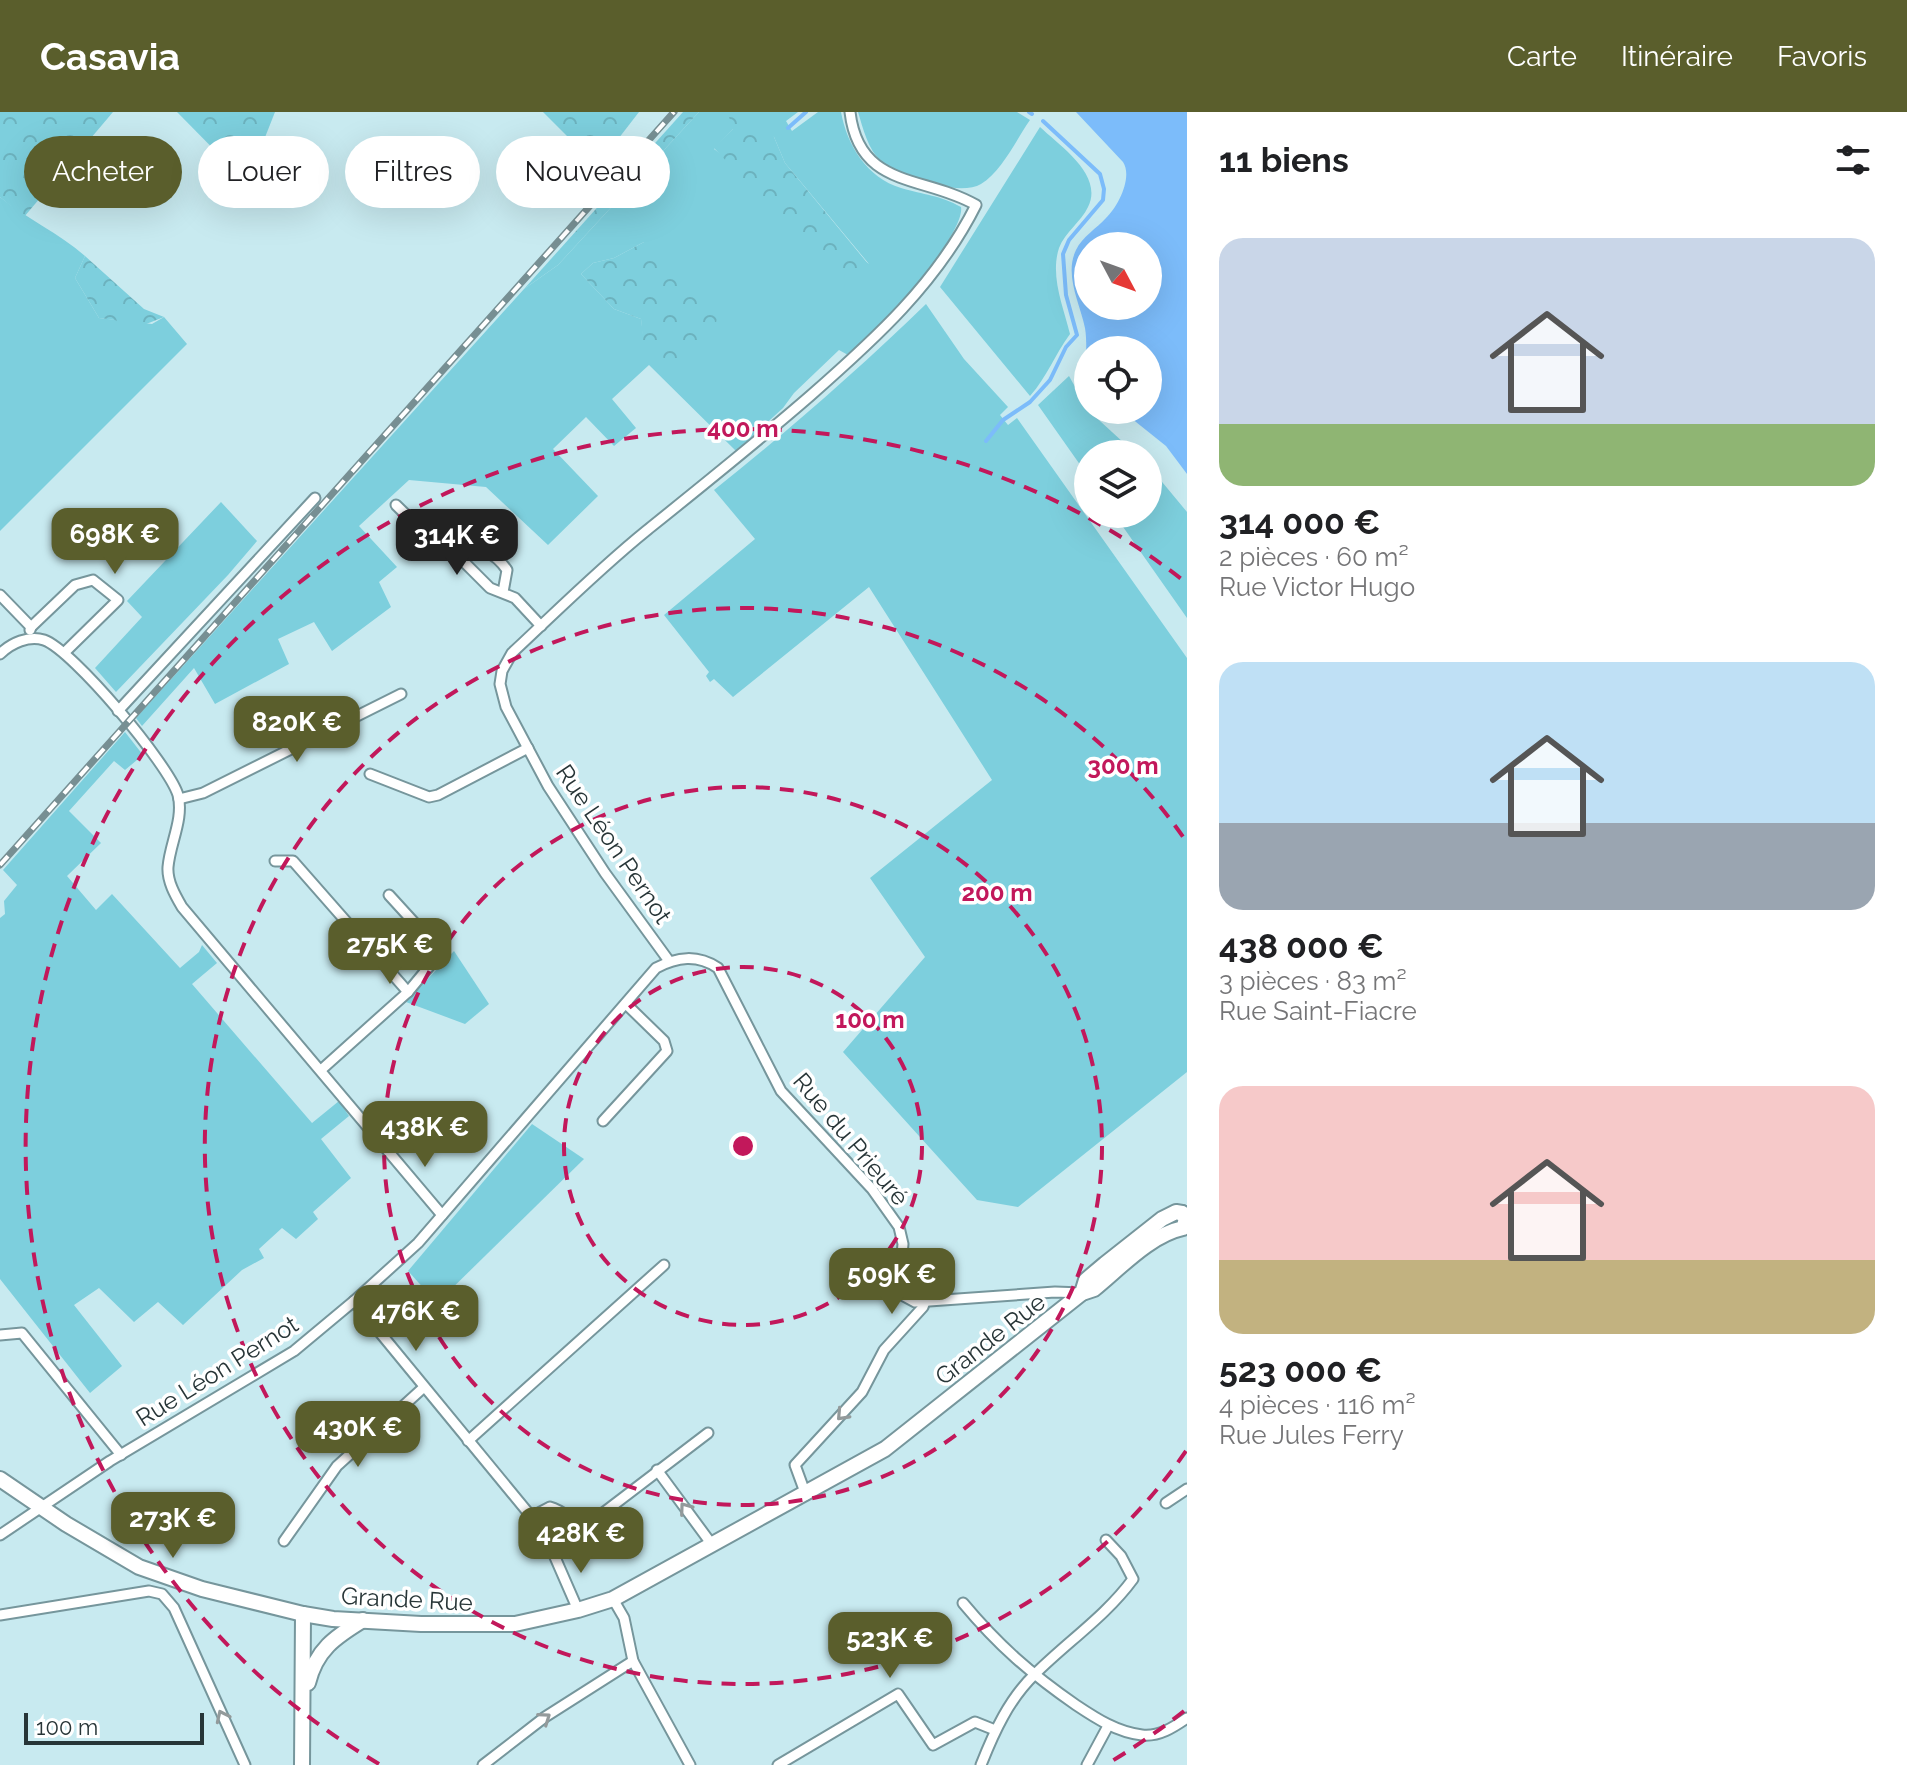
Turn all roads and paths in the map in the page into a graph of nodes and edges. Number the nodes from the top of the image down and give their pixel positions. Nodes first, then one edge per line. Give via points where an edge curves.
1 (850, 112) edge
2 (315, 498) dead end
3 (396, 505) dead end
4 (458, 555) junction
5 (503, 592) junction
6 (0, 595) edge
7 (541, 626) junction
8 (30, 632) junction
9 (65, 652) junction
10 (0, 654) edge
11 (401, 694) dead end
12 (118, 711) junction
13 (528, 748) junction
14 (370, 774) dead end
15 (179, 799) junction
16 (275, 861) dead end
17 (389, 895) dead end
18 (673, 960) junction
19 (408, 992) junction
20 (626, 1004) junction
21 (321, 1070) junction
22 (603, 1121) dead end
23 (442, 1215) junction
24 (1181, 1222) edge
25 (664, 1265) dead end
26 (1082, 1293) junction
27 (926, 1299) junction
28 (354, 1301) junction
29 (0, 1335) edge
30 (423, 1388) junction
31 (708, 1433) dead end
32 (468, 1441) junction
33 (121, 1455) junction
34 (657, 1470) junction
35 (0, 1479) edge
36 (1187, 1489) edge
37 (806, 1495) junction
38 (1166, 1503) dead end
39 (42, 1507) junction
40 (531, 1517) junction
41 (0, 1535) edge
42 (1106, 1540) dead end
43 (284, 1541) dead end
44 (713, 1546) junction
45 (613, 1599) junction
46 (963, 1603) dead end
47 (578, 1610) junction
48 (303, 1614) junction
49 (0, 1615) edge
50 (363, 1620) junction
51 (633, 1661) junction
52 (1033, 1676) junction
53 (303, 1702) junction
54 (1187, 1718) edge
55 (1108, 1726) junction
56 (995, 1730) junction
57 (245, 1765) edge
58 (302, 1765) edge
59 (483, 1765) edge
60 (690, 1765) edge
61 (778, 1765) edge
62 (981, 1765) edge
63 (1087, 1765) edge

1 - 7 street, Rue Léon Pernot via 852,133 871,162 908,182 976,205 967,223 936,271 886,329
2 - 12 street
3 - 4 street via 432,540
4 - 5 street via 490,588
4 - 5 street via 475,549 494,555 507,570
5 - 7 street
6 - 8 street
7 - 13 street, Rue Léon Pernot via 512,653 500,684
8 - 9 street
8 - 9 street via 75,585 93,580 118,600
8 - 10 street
9 - 12 street
11 - 15 street via 203,793
12 - 15 street via 173,781
13 - 14 street, Rue Léon Pernot via 429,797
13 - 18 street, Rue Léon Pernot via 600,865
15 - 21 street via 168,868 172,889
16 - 19 street via 293,861
17 - 19 street via 441,952
18 - 20 street, Rue Léon Pernot via 656,968
18 - 27 street, Rue du Prieuré via 701,959 718,968 781,1091 894,1220 903,1244 902,1295 915,1302
19 - 21 street
20 - 22 street via 664,1041 667,1051
20 - 23 street, Rue Léon Pernot
21 - 23 street
23 - 28 street, Rue Léon Pernot
24 - 26 main road, Grande Rue
25 - 32 street
26 - 27 street
26 - 37 main road, Grande Rue via 885,1449
27 -> 37 street via 884,1350 862,1392 795,1465
28 - 30 street
28 - 33 street, Rue Léon Pernot via 294,1351
29 - 33 street via 22,1333
30 - 32 street
30 - 43 street via 337,1466
31 - 34 street
32 - 40 street
33 - 39 street, Rue Léon Pernot
34 - 40 street via 586,1526 550,1507
44 -> 34 street
35 - 39 main road, Grande Rue
36 - 38 street
37 - 44 main road, Grande Rue
39 - 41 street, Rue Léon Pernot
39 - 48 main road, Grande Rue via 166,1578
40 - 47 street via 544,1532
42 - 52 street via 1133,1579
44 - 45 main road, Grande Rue
45 - 47 main road, Grande Rue
45 - 51 street via 624,1618
46 - 52 street
47 - 50 main road, Grande Rue via 515,1624
48 - 50 main road, Grande Rue
48 - 53 main road
57 -> 49 street via 174,1608 162,1594 149,1591
50 - 53 main road via 323,1648
59 -> 51 street via 545,1717
51 - 60 street
52 - 55 street
52 - 56 street
53 - 58 main road
54 - 55 street via 1168,1731 1145,1736
55 - 63 street
56 - 61 street via 975,1722 933,1745 898,1694
56 - 62 street

